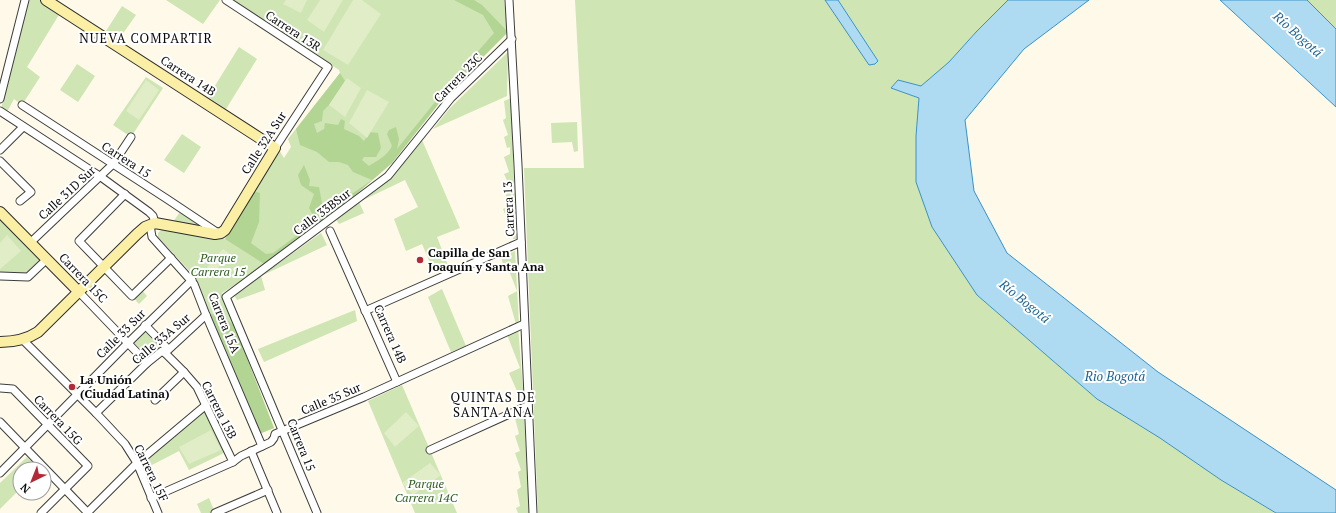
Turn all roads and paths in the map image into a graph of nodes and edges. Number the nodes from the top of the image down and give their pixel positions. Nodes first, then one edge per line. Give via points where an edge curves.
1 (26, 0) edge
2 (46, 0) edge
3 (226, 0) edge
4 (509, 0) edge
5 (512, 39) junction
6 (328, 67) joint
7 (0, 99) edge
8 (22, 105) dead end
9 (0, 111) edge
10 (23, 127) junction
11 (422, 135) joint
12 (131, 138) dead end
13 (275, 148) junction
14 (0, 150) edge
15 (0, 161) edge
16 (113, 164) junction
17 (101, 177) junction
18 (125, 194) junction
19 (20, 201) dead end
20 (0, 212) edge
21 (152, 224) junction
22 (330, 231) dead end
23 (219, 233) junction
24 (522, 242) junction
25 (30, 243) junction
26 (171, 258) junction
27 (47, 260) junction
28 (104, 268) junction
29 (0, 276) edge
30 (192, 280) junction
31 (78, 292) junction
32 (226, 297) joint
33 (365, 311) junction
34 (206, 315) junction
35 (524, 324) junction
36 (145, 325) junction
37 (23, 340) junction
38 (5, 342) edge
39 (128, 342) junction
40 (167, 351) junction
41 (148, 362) junction
42 (184, 372) junction
43 (397, 382) junction
44 (0, 388) edge
45 (78, 395) junction
46 (155, 400) dead end
47 (206, 405) junction
48 (528, 406) junction
49 (96, 413) junction
50 (0, 422) edge
51 (48, 426) junction
52 (283, 431) junction
53 (262, 446) junction
54 (25, 448) junction
55 (430, 450) dead end
56 (251, 451) junction
57 (233, 462) junction
58 (136, 463) junction
59 (0, 473) edge
60 (65, 489) junction
61 (268, 490) junction
62 (151, 498) junction
63 (41, 513) edge
64 (88, 513) edge
65 (158, 513) edge
66 (215, 513) edge
67 (277, 513) edge
68 (317, 513) edge
69 (532, 513) edge

1 - 7 street
2 - 13 street, Carrera 14B
3 - 6 street, Carrera 13R
4 - 5 street, Carrera 13
5 - 11 street, Carrera 23C via 451,98
5 - 24 street, Carrera 13
6 - 13 street, Calle 32A Sur
8 - 16 street, Carrera 15
9 - 10 street, Carrera 15A
10 - 14 street
10 - 17 street, Carrera 15A
11 - 32 street, Calle 33BSur via 388,176
12 - 16 street, Calle 31D Sur
13 - 23 street, Calle 32A Sur via 225,230
15 - 19 street via 31,192
16 - 17 street, Calle 31D Sur
16 - 23 street, Carrera 15
17 - 18 street, Carrera 15A
17 - 25 street, Calle 31D Sur
18 - 21 street, Carrera 15A via 153,216
18 - 28 street via 79,241
20 - 25 street, Carrera 15C
21 - 23 street
21 - 26 street, Carrera 15A via 152,238
21 - 28 street via 137,234
22 - 33 street, Carrera 14B
24 - 33 street
24 - 35 street, Carrera 13
25 - 27 street, Carrera 15C
26 - 28 street via 132,296
26 - 30 street, Carrera 15A
27 - 29 street via 28,277
27 - 31 street, Carrera 15C
28 - 31 street
30 - 34 street, Carrera 15A
30 - 36 street, Calle 33 Sur
31 - 37 street via 38,332
31 - 39 street, Carrera 15C
32 - 52 street, Carrera 15
33 - 43 street, Carrera 14B
34 - 40 street, Calle 33A Sur
34 - 53 street, Carrera 15A
35 - 43 street, Calle 35 Sur
35 - 48 street, Carrera 13
36 - 39 street, Calle 33 Sur
36 - 40 street, Carrera 15B
37 - 38 street
37 - 45 street, Carrera 15F
39 - 41 street, Carrera 15C
39 - 45 street, Calle 33 Sur
40 - 41 street, Calle 33A Sur via 162,350
40 - 42 street, Carrera 15B
41 - 49 street, Calle 33A Sur
42 - 46 street
42 - 47 street, Carrera 15B
43 - 52 street, Calle 35 Sur
44 - 51 street, Carrera 15G via 13,389
45 - 49 street, Carrera 15F
45 - 51 street, Calle 33 Sur
47 - 57 street, Carrera 15B
47 - 58 street
48 - 55 street
48 - 69 street, Carrera 13
49 - 58 street, Carrera 15F via 124,444
50 - 54 street
51 - 54 street, Calle 33 Sur
51 - 60 street, Carrera 15G via 88,466
52 - 53 street, Calle 35 Sur via 275,434 271,442
52 - 68 street, Carrera 15
53 - 56 street, Calle 35 Sur
54 - 59 street, Calle 33 Sur
54 - 60 street
56 - 57 street, Calle 35 Sur
56 - 61 street
57 - 62 street, Calle 35 Sur
58 - 62 street, Carrera 15F
58 - 64 street
60 - 63 street
60 - 64 street
61 - 66 street
61 - 67 street
62 - 65 street, Carrera 15F

